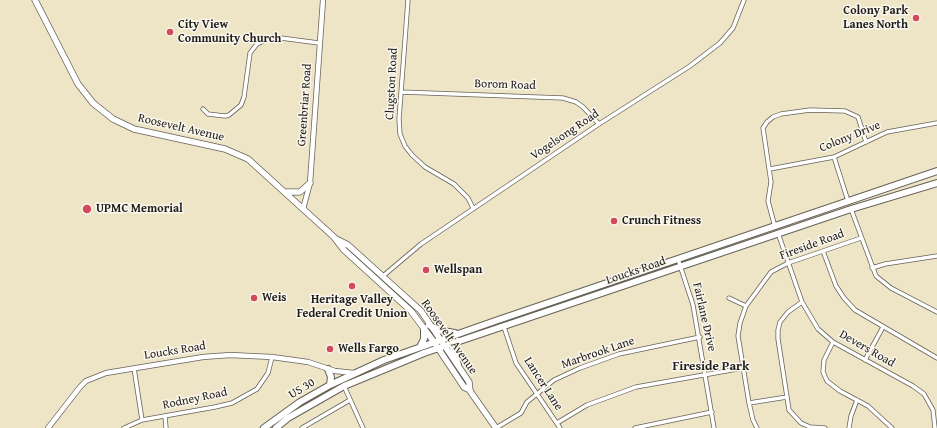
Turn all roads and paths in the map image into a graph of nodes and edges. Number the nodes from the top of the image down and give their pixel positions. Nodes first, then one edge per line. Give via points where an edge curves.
1 (35, 0) edge
2 (323, 0) edge
3 (408, 0) edge
4 (744, 0) edge
5 (319, 43) junction
6 (401, 92) junction
7 (203, 109) dead end
8 (937, 123) edge
9 (598, 124) junction
10 (866, 142) junction
11 (834, 157) junction
12 (770, 169) junction
13 (937, 171) edge
14 (310, 183) junction
15 (937, 183) edge
16 (285, 192) junction
17 (850, 206) junction
18 (473, 208) junction
19 (303, 210) junction
20 (776, 227) junction
21 (778, 233) junction
22 (334, 237) junction
23 (861, 238) junction
24 (823, 251) junction
25 (348, 255) junction
26 (937, 256) edge
27 (678, 259) junction
28 (788, 263) junction
29 (681, 267) junction
30 (872, 268) junction
31 (382, 276) junction
32 (729, 298) dead end
33 (802, 302) junction
34 (746, 306) junction
35 (937, 312) edge
36 (427, 327) junction
37 (504, 327) junction
38 (883, 327) junction
39 (459, 333) junction
40 (700, 337) junction
41 (437, 341) junction
42 (458, 341) junction
43 (833, 342) junction
44 (441, 347) junction
45 (420, 348) junction
46 (272, 357) junction
47 (937, 358) edge
48 (865, 360) junction
49 (458, 365) junction
50 (134, 368) junction
51 (743, 368) junction
52 (328, 369) junction
53 (354, 373) junction
54 (706, 374) junction
55 (330, 385) junction
56 (344, 386) junction
57 (470, 390) junction
58 (537, 394) junction
59 (786, 397) junction
60 (350, 400) junction
61 (857, 400) junction
62 (749, 403) junction
63 (712, 412) junction
64 (165, 416) junction
65 (142, 420) junction
66 (557, 423) junction
67 (48, 428) edge
68 (124, 428) edge
69 (166, 428) edge
70 (264, 428) edge
71 (276, 428) edge
72 (302, 428) edge
73 (363, 428) edge
74 (496, 428) edge
75 (560, 428) edge
76 (635, 428) edge
77 (714, 428) edge
78 (757, 428) edge
79 (825, 428) edge
80 (850, 428) edge
81 (892, 428) edge
82 (935, 428) edge

1 - 16 main road, Roosevelt Avenue via 78,84 99,109 118,122 140,131 235,152 253,162
2 - 5 street, Greenbriar Road
3 - 6 street, Clugston Road
4 - 9 street, Vogelsong Road via 733,28 720,43 690,66
5 - 7 street via 273,37 257,44 250,53 241,105 225,116 208,114
5 - 14 street, Greenbriar Road
6 - 9 street, Borom Road via 563,98 575,102
6 - 18 street, Clugston Road via 400,134 405,146 425,167 454,184 468,198
8 - 10 street, Colony Drive via 887,132
9 - 18 street, Vogelsong Road
10 - 11 street, Colony Drive
10 - 12 street via 858,117 845,111 810,110 781,114 773,117 763,128
11 - 12 street, Colony Drive
11 - 17 street
12 - 20 street via 768,201
13 - 17 highway, Loucks Road / US 30
14 - 16 main road via 300,192
14 - 19 street, Greenbriar Road
15 - 17 highway, Loucks Road / US 30
16 - 19 main road, Roosevelt Avenue
17 - 20 highway, Loucks Road / US 30
17 - 21 highway, Loucks Road / US 30
17 - 23 street
18 - 31 street, Vogelsong Road via 421,244
19 - 22 main road, Roosevelt Avenue
20 - 27 highway, Loucks Road / US 30
21 - 28 street, Devers Road
21 - 29 highway, Loucks Road / US 30
22 - 25 main road, Roosevelt Avenue
22 - 31 main road, Roosevelt Avenue via 348,245
23 - 24 street, Fireside Road
23 - 30 street
24 - 28 street, Fireside Road
24 - 38 street via 836,286 844,298 855,310
25 - 31 main road via 356,258 376,276
25 - 36 main road, Roosevelt Avenue
26 - 30 street
27 - 29 street, Fairlane Drive
27 - 39 highway, Loucks Road / US 30
28 - 33 street, Devers Road
28 - 34 street, Fireside Road via 771,272
29 - 37 highway, Loucks Road / US 30
29 - 40 street, Fairlane Drive
30 - 35 street via 876,276 887,285
31 - 36 main road, Roosevelt Avenue via 421,311
32 - 34 street
33 - 43 street, Devers Road via 818,329
33 - 59 street via 788,312 780,322 778,330
34 - 51 street, Fireside Road via 738,336
36 - 39 highway
36 - 41 main road, Roosevelt Avenue
36 - 45 highway
37 - 42 highway, Loucks Road / US 30
37 - 58 street, Lancer Lane via 516,363
38 - 47 street
38 - 48 street
39 - 41 highway, Loucks Road / US 30
40 - 54 street, Fairlane Drive
40 - 58 street, Marbrook Lane via 619,354 554,380
41 - 44 main road, Roosevelt Avenue
41 - 45 highway, Loucks Road / US 30
42 - 44 highway, Loucks Road / US 30
42 - 49 highway via 453,348
43 - 48 street, Devers Road
43 - 61 street via 824,360 827,381
44 - 49 main road, Roosevelt Avenue
44 - 56 highway, Loucks Road / US 30
44 - 57 main road, Roosevelt Avenue via 464,387
45 - 53 highway, Loucks Road / US 30
46 - 50 street, Loucks Road via 215,356
46 - 52 street, Loucks Road via 308,362
46 - 64 street, Rodney Road via 268,373 257,389 232,403
48 - 82 street, Devers Road via 924,394 933,410
49 - 57 main road, Roosevelt Avenue via 469,382
50 - 65 street
50 - 67 street, Loucks Road via 106,373 86,381
51 - 54 street
51 - 62 street, Fireside Road
52 - 53 street, Loucks Road
52 - 55 highway
53 - 55 highway, US 30 / US 30
54 - 63 street, Fairlane Drive
54 - 66 street via 636,387 587,405
55 - 70 highway, US 30 / US 30 via 300,402
56 - 60 street
56 - 71 highway, US 30 / US 30 via 288,418
57 - 74 main road, Roosevelt Avenue
58 - 66 street, Lancer Lane
58 - 74 street, Marbrook Lane via 527,402 521,413
59 - 62 street
59 - 79 street via 789,410 801,423 810,427
60 - 72 street
60 - 73 street
61 - 80 street
61 - 81 street via 878,414
62 - 78 street, Fireside Road
63 - 76 street
63 - 77 street, Fairlane Drive
64 - 65 street, Rodney Road
64 - 69 street
65 - 68 street, Rodney Road
66 - 75 street, Lancer Lane

